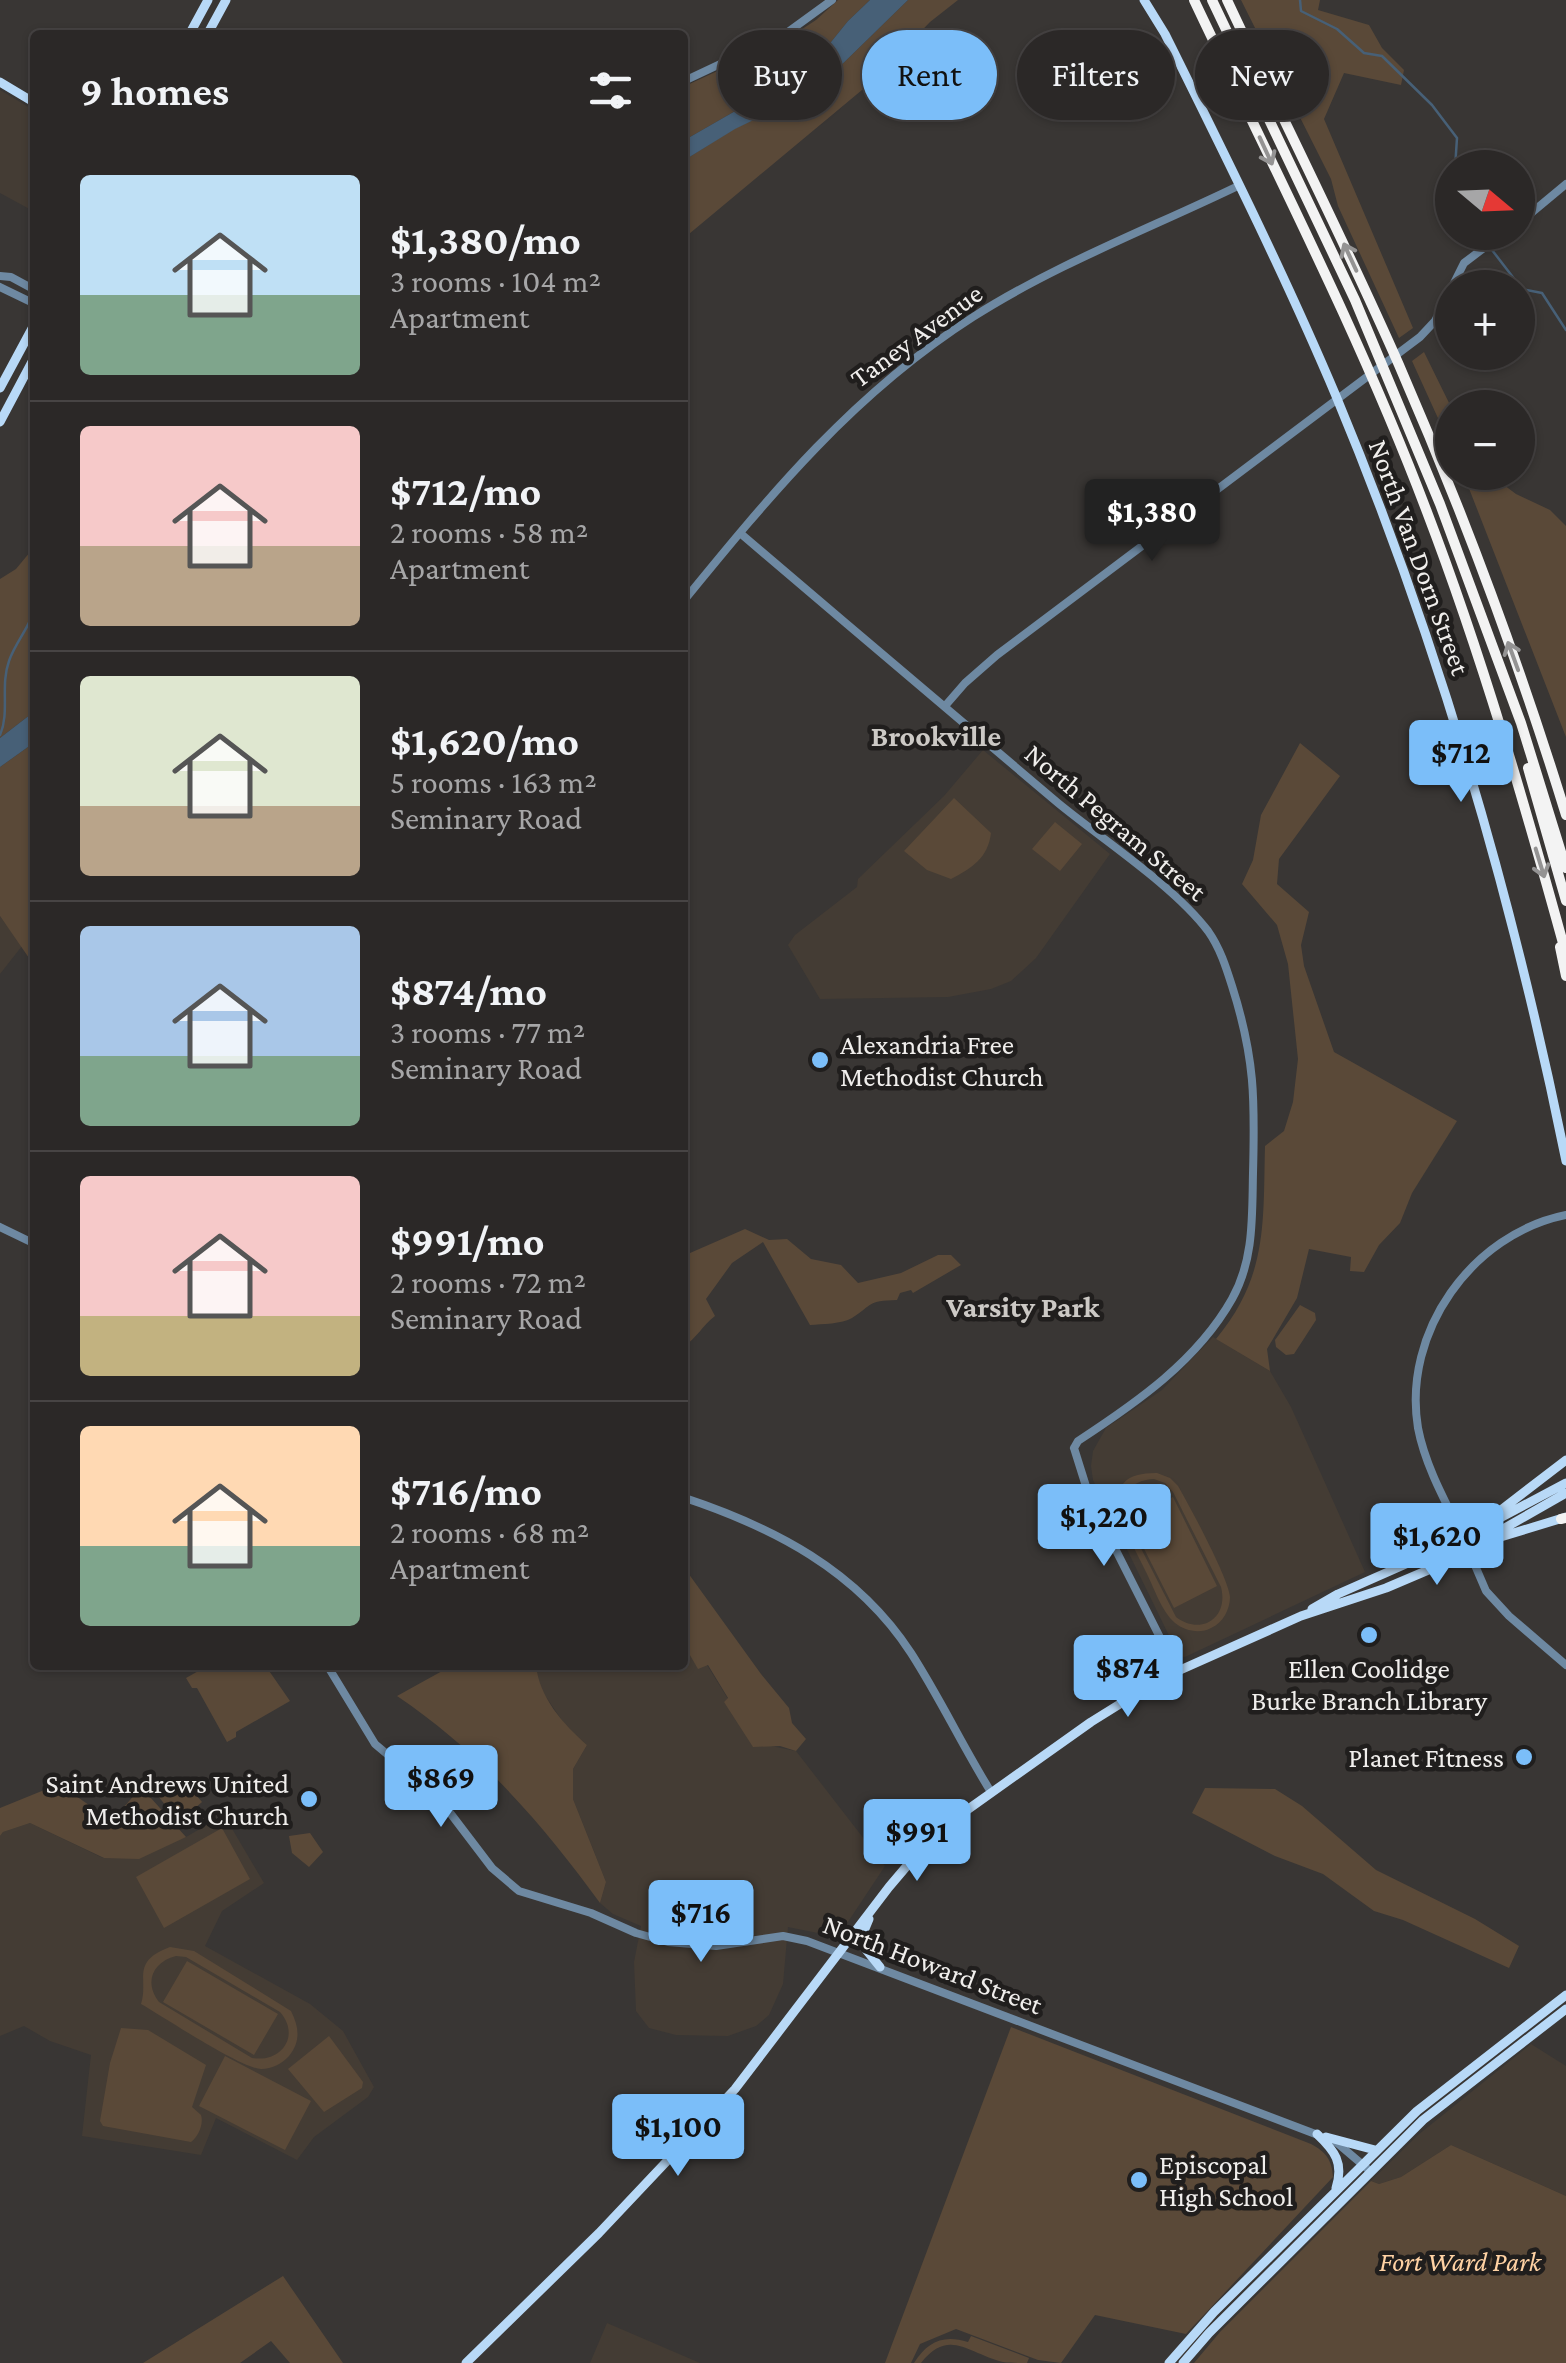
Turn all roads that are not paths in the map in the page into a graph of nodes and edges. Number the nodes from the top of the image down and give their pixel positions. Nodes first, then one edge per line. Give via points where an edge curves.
1 (208, 0) edge
2 (226, 0) edge
3 (832, 0) edge
4 (1144, 0) edge
5 (1194, 0) edge
6 (1212, 0) edge
7 (1227, 0) edge
8 (192, 30) edge
9 (210, 30) edge
10 (688, 79) edge
11 (0, 82) edge
12 (30, 100) edge
13 (1566, 184) edge
14 (1238, 186) junction
15 (1535, 210) edge
16 (1482, 250) edge
17 (0, 276) edge
18 (0, 287) edge
19 (30, 287) edge
20 (30, 302) edge
21 (30, 332) edge
22 (30, 365) edge
23 (0, 388) edge
24 (1337, 399) junction
25 (0, 422) edge
26 (740, 533) junction
27 (688, 596) edge
28 (1488, 628) junction
29 (945, 706) junction
30 (1566, 815) edge
31 (1566, 868) edge
32 (1550, 897) junction
33 (1566, 901) edge
34 (1566, 954) edge
35 (1566, 976) edge
36 (1566, 1161) edge
37 (1566, 1215) edge
38 (0, 1228) edge
39 (30, 1242) edge
40 (1566, 1460) edge
41 (1566, 1483) edge
42 (1566, 1493) edge
43 (688, 1499) edge
44 (1564, 1518) edge
45 (1459, 1538) junction
46 (1468, 1549) junction
47 (1340, 1599) junction
48 (1566, 1664) edge
49 (330, 1670) edge
50 (1177, 1671) junction
51 (991, 1792) junction
52 (880, 1899) junction
53 (839, 1952) junction
54 (880, 1967) junction
55 (1566, 1995) edge
56 (1566, 2009) edge
57 (1322, 2136) junction
58 (1375, 2150) junction
59 (1366, 2168) junction
60 (1336, 2190) junction
61 (466, 2363) edge
62 (1169, 2363) edge
63 (1183, 2363) edge

1 - 8 main road
2 - 9 main road
3 - 10 street via 781,37
4 - 14 main road, North Van Dorn Street
5 -> 32 highway via 1421,496 1498,716
6 - 28 highway via 1378,354
30 -> 7 highway via 1452,491
11 - 12 main road
13 - 15 street
14 - 24 main road, North Van Dorn Street
14 - 26 street, Taney Avenue via 1040,280 938,340 854,407
16 - 24 street via 1464,264 1428,330
17 - 19 street
18 - 20 street
21 - 23 main road
22 - 25 main road
24 - 29 street via 997,655
24 - 36 main road, North Van Dorn Street via 1419,613 1474,783
26 - 27 street, Taney Avenue
26 - 29 street, North Pegram Street
28 - 31 highway
28 - 33 highway
29 - 50 street, North Pegram Street via 1197,918 1226,969 1251,1055 1252,1226 1240,1282 1184,1362 1074,1448 1090,1498
32 - 34 highway
32 - 35 highway
37 - 45 street via 1516,1231 1466,1274 1442,1305 1421,1353 1419,1431
38 - 39 street
40 - 45 main road
41 - 45 main road
42 - 46 main road
43 - 51 street via 798,1545 872,1606 909,1650
44 - 46 main road
45 - 47 main road
46 - 47 main road via 1386,1588
46 - 48 street via 1486,1591
47 - 50 main road
49 - 53 street, North Howard Street via 380,1750 438,1797 492,1868 519,1891 668,1942 716,1946 783,1936
50 - 51 main road
51 - 52 main road via 938,1832
52 - 53 main road
52 - 54 main road via 862,1939
53 - 54 street, North Howard Street
53 - 61 main road via 735,2089
54 - 57 street, North Howard Street
55 - 58 main road
56 - 59 main road
57 - 58 main road
57 - 59 street, North Howard Street
57 - 60 main road via 1338,2159
58 - 59 main road
59 - 60 main road
59 - 63 main road
60 - 62 main road

